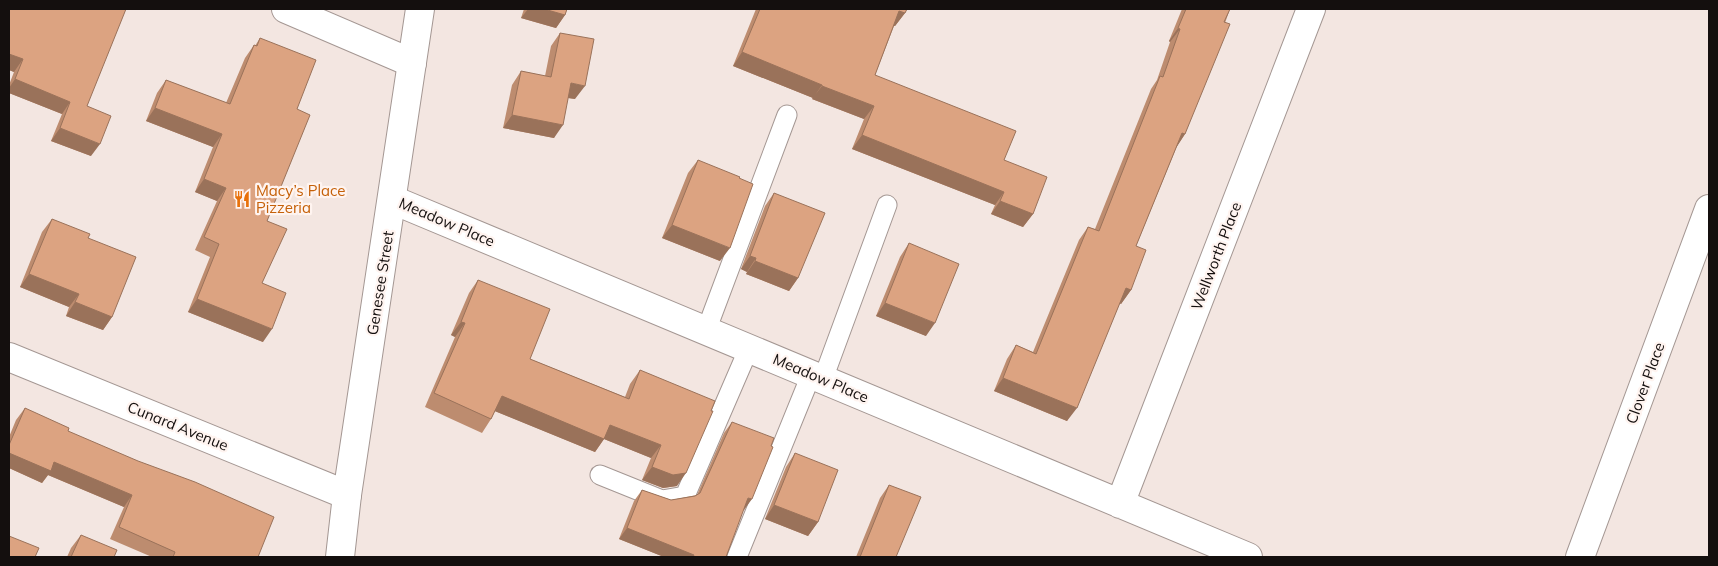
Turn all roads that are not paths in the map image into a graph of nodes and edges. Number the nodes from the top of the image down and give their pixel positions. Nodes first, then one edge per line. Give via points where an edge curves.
1 (286, 9) edge
2 (420, 9) edge
3 (1311, 9) edge
4 (412, 63) junction
5 (787, 115) dead end
6 (392, 200) junction
7 (887, 205) dead end
8 (1709, 209) edge
9 (706, 331) junction
10 (749, 348) junction
11 (9, 357) edge
12 (817, 377) junction
13 (600, 475) dead end
14 (347, 495) junction
15 (1120, 504) junction
16 (340, 557) edge
17 (738, 557) edge
18 (1248, 557) edge
19 (1580, 557) edge

1 - 4 street
2 - 4 street, Genesee Street
3 - 15 street, Wellworth Place
4 - 6 street, Genesee Street
5 - 9 lane
6 - 9 street, Meadow Place
6 - 14 street, Genesee Street
7 - 12 lane
8 - 19 street, Clover Place
9 - 10 street, Meadow Place
10 - 12 street, Meadow Place
10 - 13 lane via 685,496 662,500
11 - 14 street, Cunard Avenue
12 - 15 street, Meadow Place
12 - 17 lane
14 - 16 street, Genesee Street
15 - 18 street, Meadow Place

